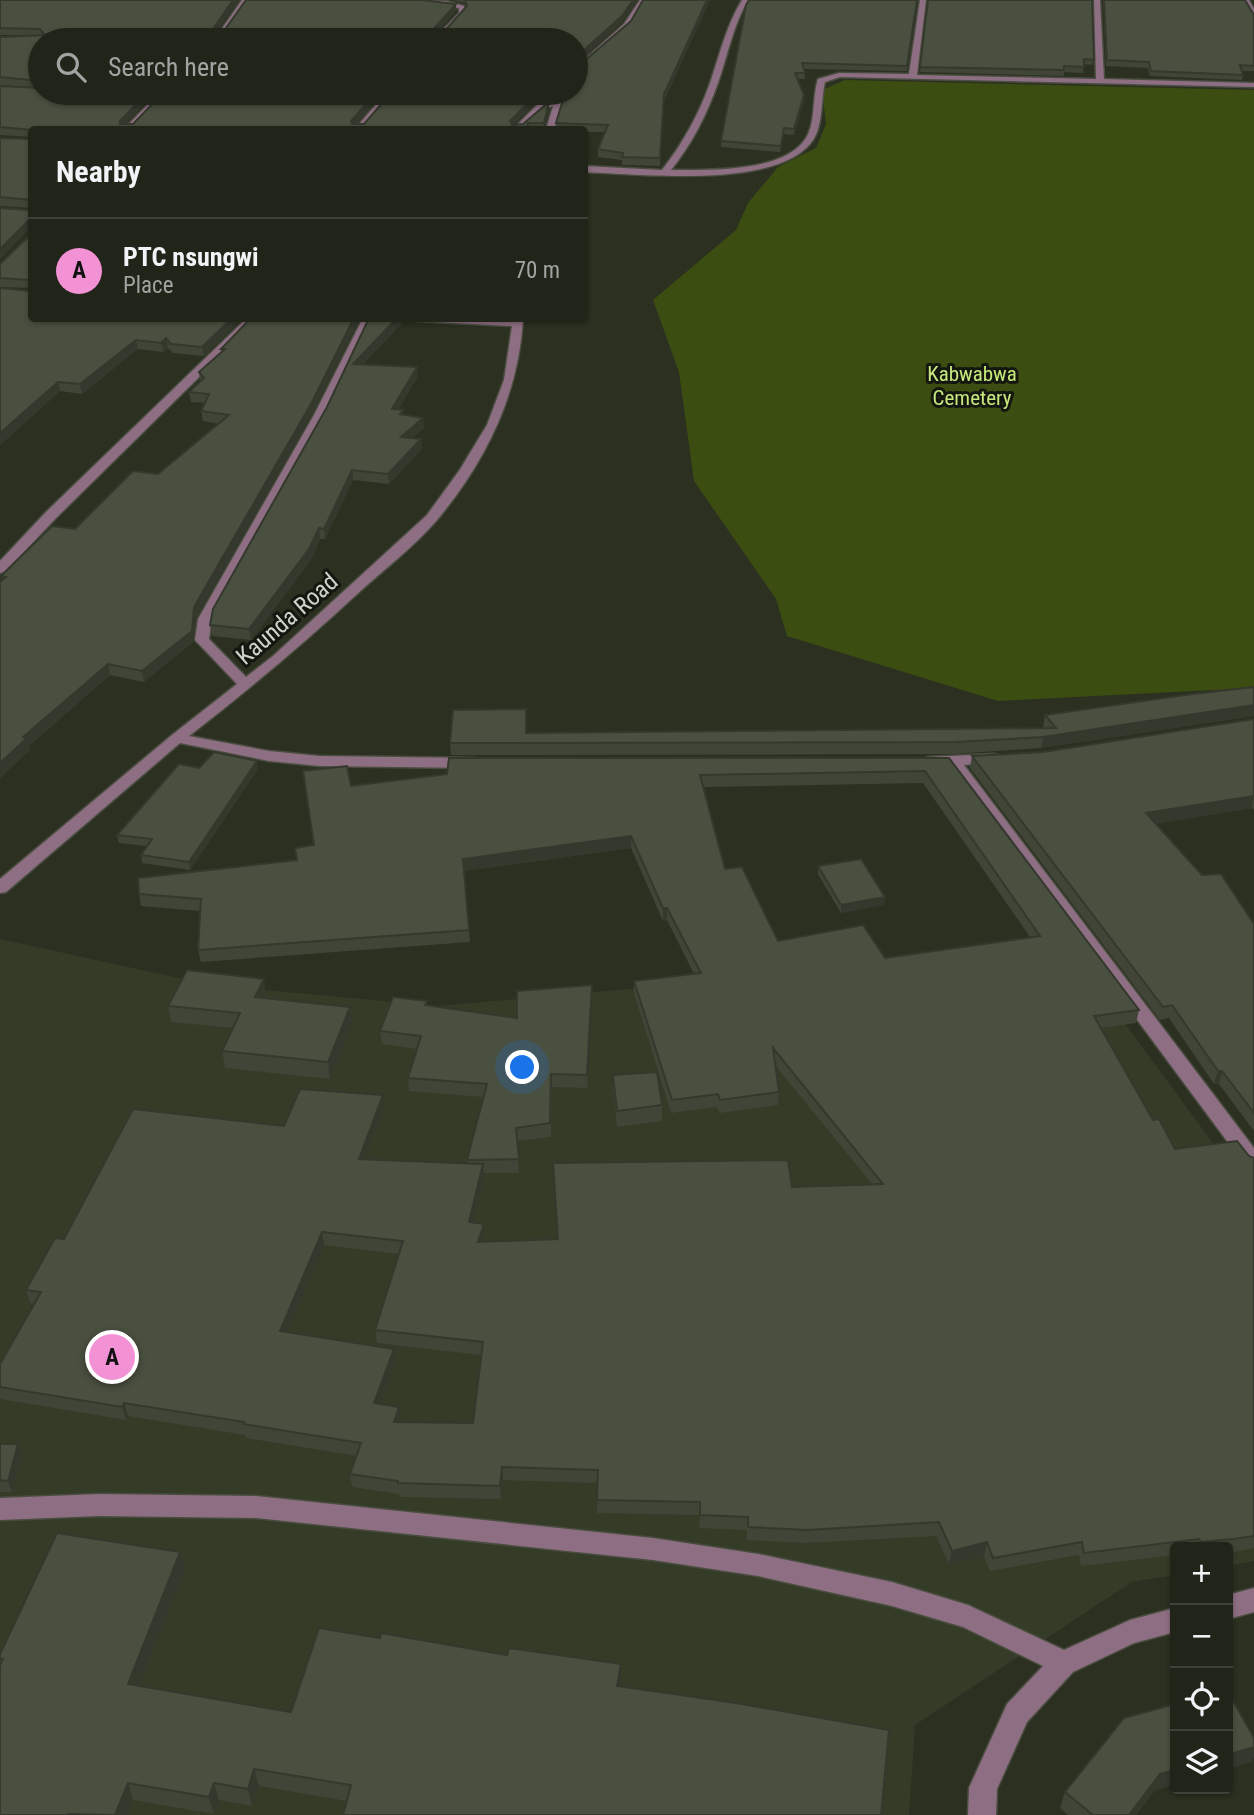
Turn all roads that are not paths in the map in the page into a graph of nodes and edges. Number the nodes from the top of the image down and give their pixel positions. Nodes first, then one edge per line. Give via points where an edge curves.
1 (245, 0) edge
2 (390, 0) edge
3 (643, 0) edge
4 (745, 0) edge
5 (923, 0) edge
6 (1097, 0) edge
7 (1246, 0) edge
8 (1254, 16) edge
9 (225, 28) edge
10 (448, 28) edge
11 (588, 60) edge
12 (913, 75) junction
13 (1100, 81) junction
14 (1254, 85) edge
15 (151, 105) edge
16 (380, 105) edge
17 (548, 105) edge
18 (556, 105) edge
19 (131, 126) edge
20 (361, 126) edge
21 (520, 126) edge
22 (551, 126) edge
23 (588, 169) edge
24 (666, 171) junction
25 (250, 322) edge
26 (367, 322) edge
27 (518, 322) edge
28 (0, 569) edge
29 (246, 685) junction
30 (177, 738) junction
31 (1016, 757) edge
32 (913, 762) edge
33 (954, 762) junction
34 (494, 763) edge
35 (0, 888) edge
36 (1254, 1163) edge
37 (0, 1509) edge
38 (1254, 1600) edge
39 (1233, 1606) edge
40 (1170, 1621) edge
41 (1064, 1663) junction
42 (982, 1815) edge

1 - 9 street
2 - 10 street via 462,7
3 - 11 street via 627,25
4 - 24 street via 729,28 714,85
5 - 12 street
6 - 13 street
7 - 8 street
12 - 13 street
12 - 24 street via 825,78 815,101 811,137 782,161 734,171
13 - 14 street
15 - 19 street
16 - 20 street
17 - 21 street
18 - 22 street
23 - 24 street
25 - 28 street
26 - 29 street via 205,619 202,640
27 - 29 street, Kaunda Road via 510,380 493,425 432,518
29 - 30 street, Kaunda Road
30 - 34 street via 268,757
30 - 35 street, Kaunda Road
31 - 33 street
32 - 33 street
33 - 36 street
37 - 41 street via 256,1507 653,1549 758,1565 892,1594 968,1617
38 - 39 street
40 - 41 street via 1130,1632
41 - 42 street via 1017,1713 983,1788

